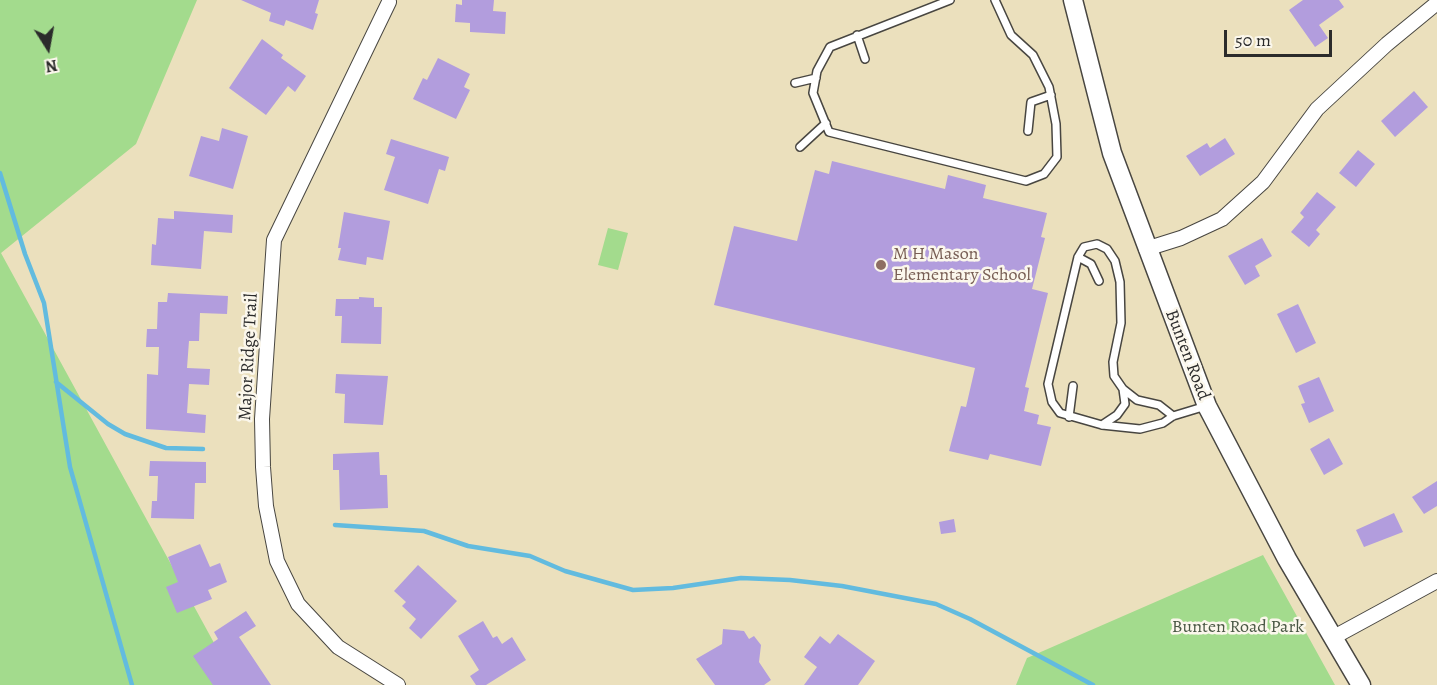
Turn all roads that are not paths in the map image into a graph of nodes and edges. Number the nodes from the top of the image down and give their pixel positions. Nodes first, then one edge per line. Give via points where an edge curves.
1 (950, 0) edge
2 (995, 0) edge
3 (1073, 0) edge
4 (389, 2) dead end
5 (1437, 3) edge
6 (856, 35) junction
7 (865, 59) dead end
8 (816, 78) junction
9 (795, 83) dead end
10 (1051, 95) junction
11 (826, 123) junction
12 (1028, 131) dead end
13 (800, 147) dead end
14 (1146, 249) junction
15 (1078, 256) junction
16 (1100, 281) dead end
17 (1073, 386) dead end
18 (1123, 390) junction
19 (1207, 406) junction
20 (1173, 416) junction
21 (1070, 417) junction
22 (1102, 425) junction
23 (1437, 581) edge
24 (1334, 637) junction
25 (398, 685) edge
26 (1361, 685) edge

1 - 6 lane
2 - 10 lane via 1011,35 1033,56
3 - 14 street, Bunten Road via 1113,153
4 - 25 street, Major Ridge Trail via 274,240 262,467 277,561 298,604 338,646
5 - 14 street via 1317,109 1263,182 1222,219
6 - 7 lane
6 - 8 lane via 830,47
8 - 9 lane
8 - 11 lane via 813,93
10 - 11 lane via 1057,157 1044,174 1026,181 829,132
10 - 12 lane via 1031,102
11 - 13 lane
14 - 19 street, Bunten Road
15 - 16 lane via 1091,264
15 - 18 lane via 1084,247 1097,244 1107,249 1115,261 1121,313 1113,362 1114,376
15 - 21 lane via 1048,384 1052,402 1060,413
17 - 21 lane
18 - 20 lane via 1137,400 1159,405
18 - 22 lane via 1125,404
19 - 20 lane
19 - 24 street, Bunten Road via 1287,559
20 - 22 lane via 1140,429
21 - 22 lane
23 - 24 street
24 - 26 street, Bunten Road

